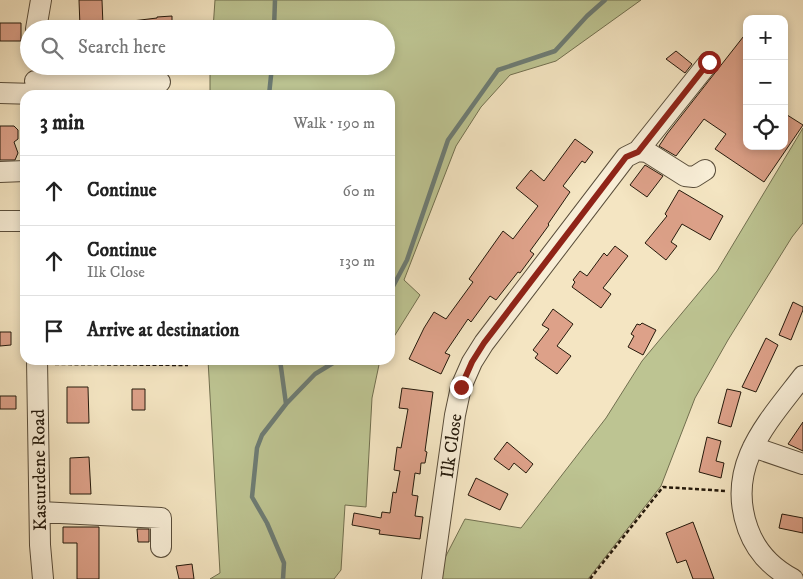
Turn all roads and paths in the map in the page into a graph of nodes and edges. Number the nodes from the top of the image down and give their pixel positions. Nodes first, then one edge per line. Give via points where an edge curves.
1 (41, 0) edge
2 (38, 20) edge
3 (709, 62) dead end
4 (160, 82) dead end
5 (35, 84) edge
6 (0, 93) edge
7 (632, 154) junction
8 (705, 170) dead end
9 (20, 171) edge
10 (0, 172) edge
11 (0, 221) edge
12 (20, 221) edge
13 (37, 365) edge
14 (150, 365) edge
15 (188, 366) dead end
16 (803, 376) edge
17 (753, 447) junction
18 (803, 464) edge
19 (740, 492) junction
20 (40, 512) junction
21 (161, 547) dead end
22 (43, 579) edge
23 (432, 579) edge
24 (590, 579) edge
25 (793, 579) edge

1 - 2 street
3 - 7 street, Ilk Close
4 - 5 street
5 - 6 street
7 - 8 street via 647,152 685,176 694,177
7 - 23 street, Ilk Close via 472,362 461,387
9 - 10 street
11 - 12 street
13 - 20 street, Kasturdene Road
14 - 15 path
16 - 17 street
17 - 18 street
17 - 19 street
19 - 24 path via 663,486
19 - 25 street via 742,513 750,535 764,557
20 - 21 street via 161,518
20 - 22 street, Kasturdene Road

